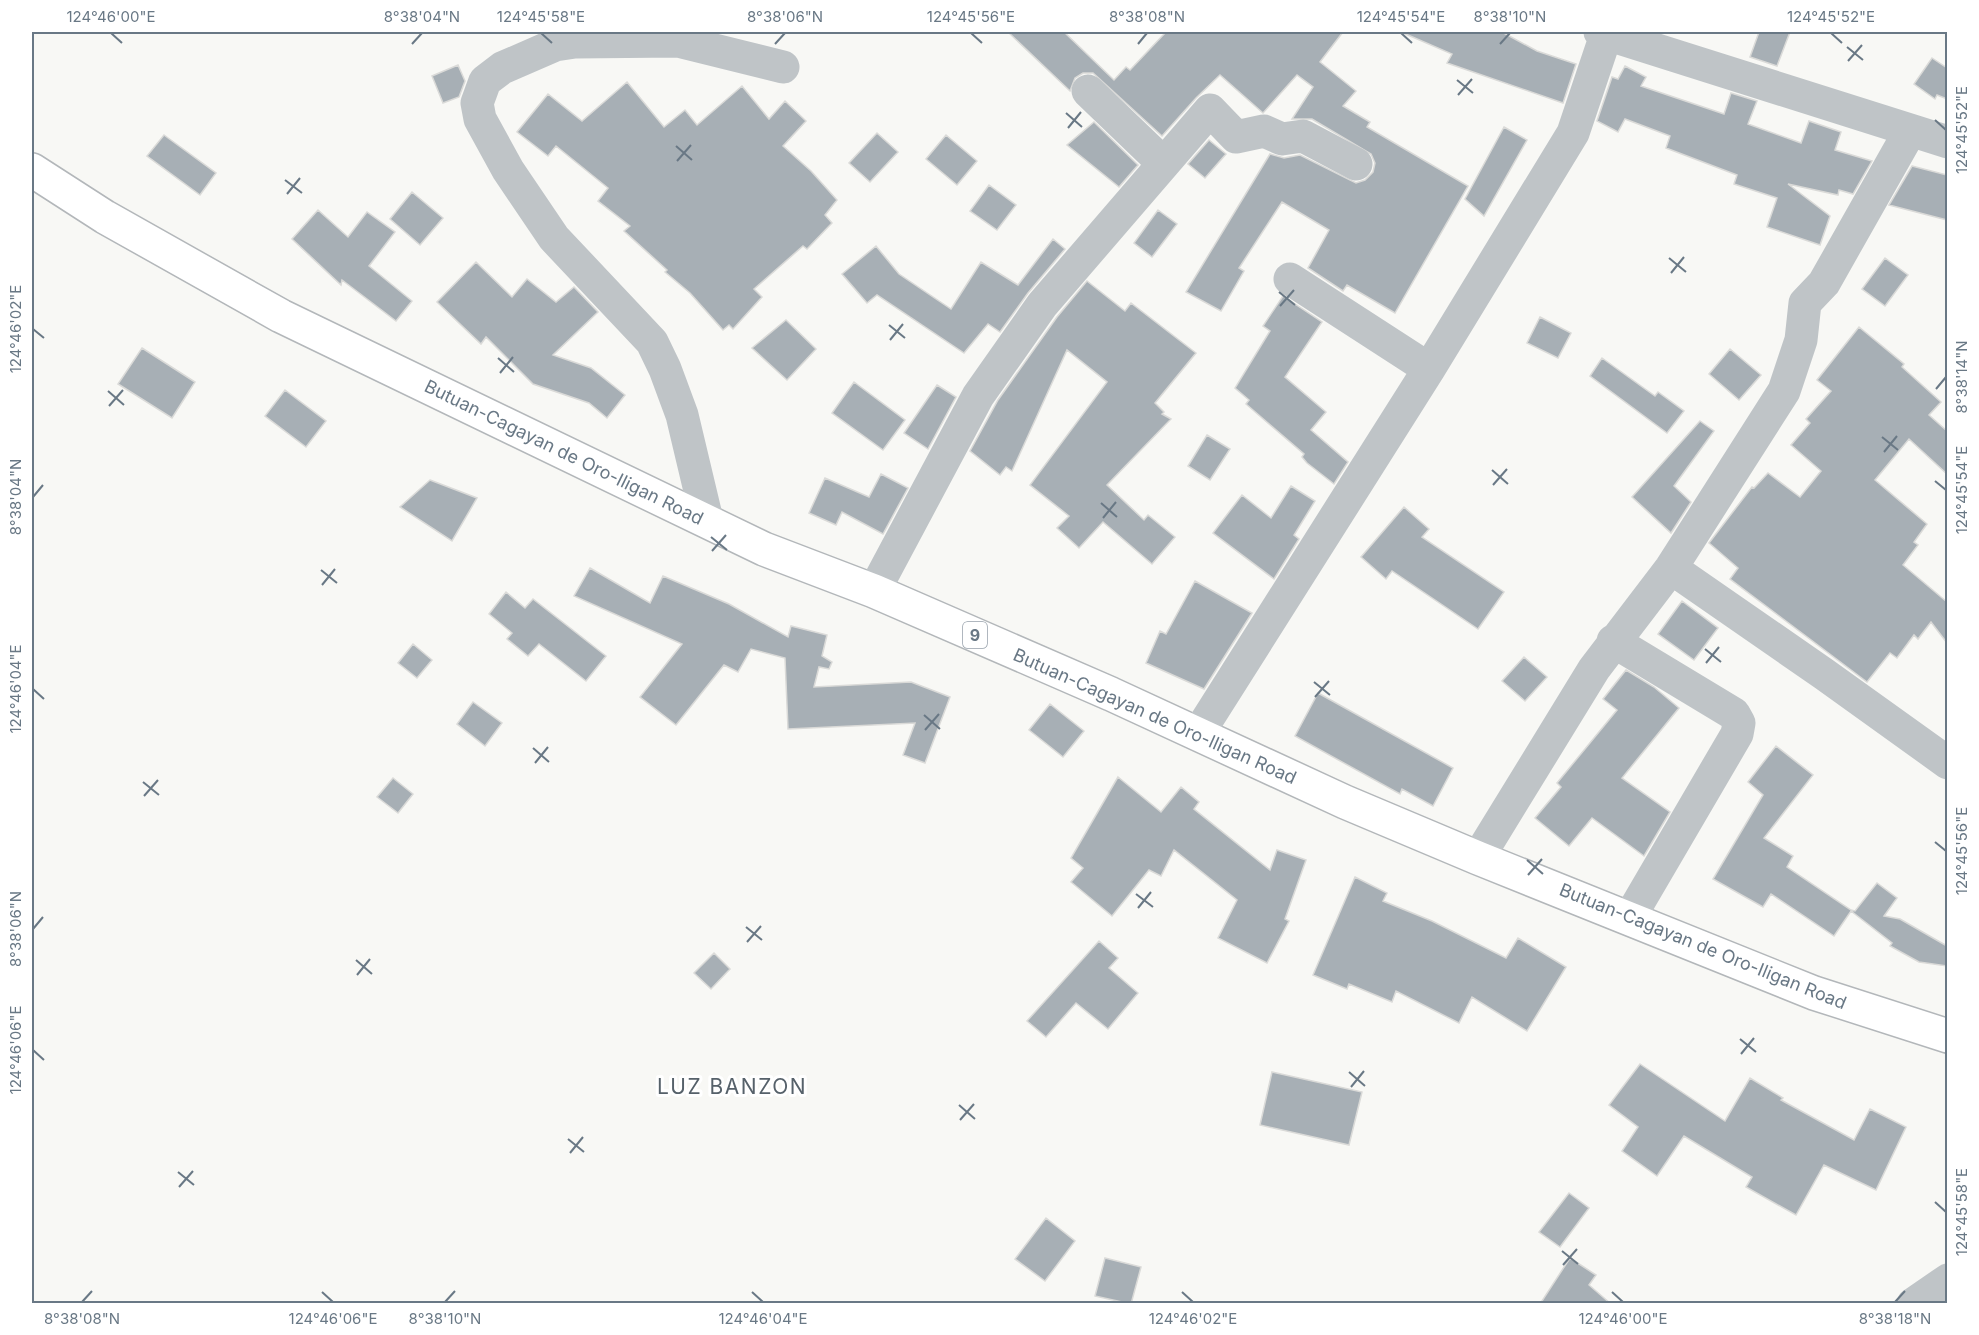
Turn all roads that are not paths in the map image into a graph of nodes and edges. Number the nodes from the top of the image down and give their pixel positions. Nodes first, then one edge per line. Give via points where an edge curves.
1 (1604, 32) edge
2 (783, 67) dead end
3 (1088, 91) dead end
4 (1910, 131) junction
5 (1947, 142) edge
6 (1163, 163) junction
7 (1356, 164) dead end
8 (32, 170) edge
9 (1290, 279) dead end
10 (1429, 369) junction
11 (707, 520) junction
12 (1671, 568) junction
13 (874, 591) junction
14 (1613, 641) junction
15 (1198, 734) junction
16 (1947, 763) edge
17 (1478, 858) junction
18 (1630, 917) junction
19 (1947, 1036) edge
20 (1947, 1280) edge
21 (1913, 1304) edge

1 - 4 street
1 - 10 street via 1573,133
2 - 11 street via 678,41 575,42 555,45 502,68 485,81 477,103 480,119 508,170 554,238 652,342 682,415
3 - 6 street
4 - 5 street
4 - 12 street via 1824,283 1805,303 1801,340 1784,391
6 - 7 street via 1210,110 1236,136 1264,131 1282,139 1304,136
6 - 13 street via 1042,305 978,396
8 - 11 highway, Butuan-Cagayan de Oro-Iligan Road / 9 via 105,217 281,316
9 - 10 street
10 - 15 street
11 - 13 highway, Butuan-Cagayan de Oro-Iligan Road / 9 via 765,549
12 - 14 street
12 - 16 street
13 - 15 highway, Butuan-Cagayan de Oro-Iligan Road / 9
14 - 17 street
14 - 18 street via 1734,714 1739,723 1737,734
15 - 17 highway, Butuan-Cagayan de Oro-Iligan Road / 9
17 - 18 highway, Butuan-Cagayan de Oro-Iligan Road / 9
18 - 19 highway, Butuan-Cagayan de Oro-Iligan Road / 9 via 1814,993
20 - 21 street

